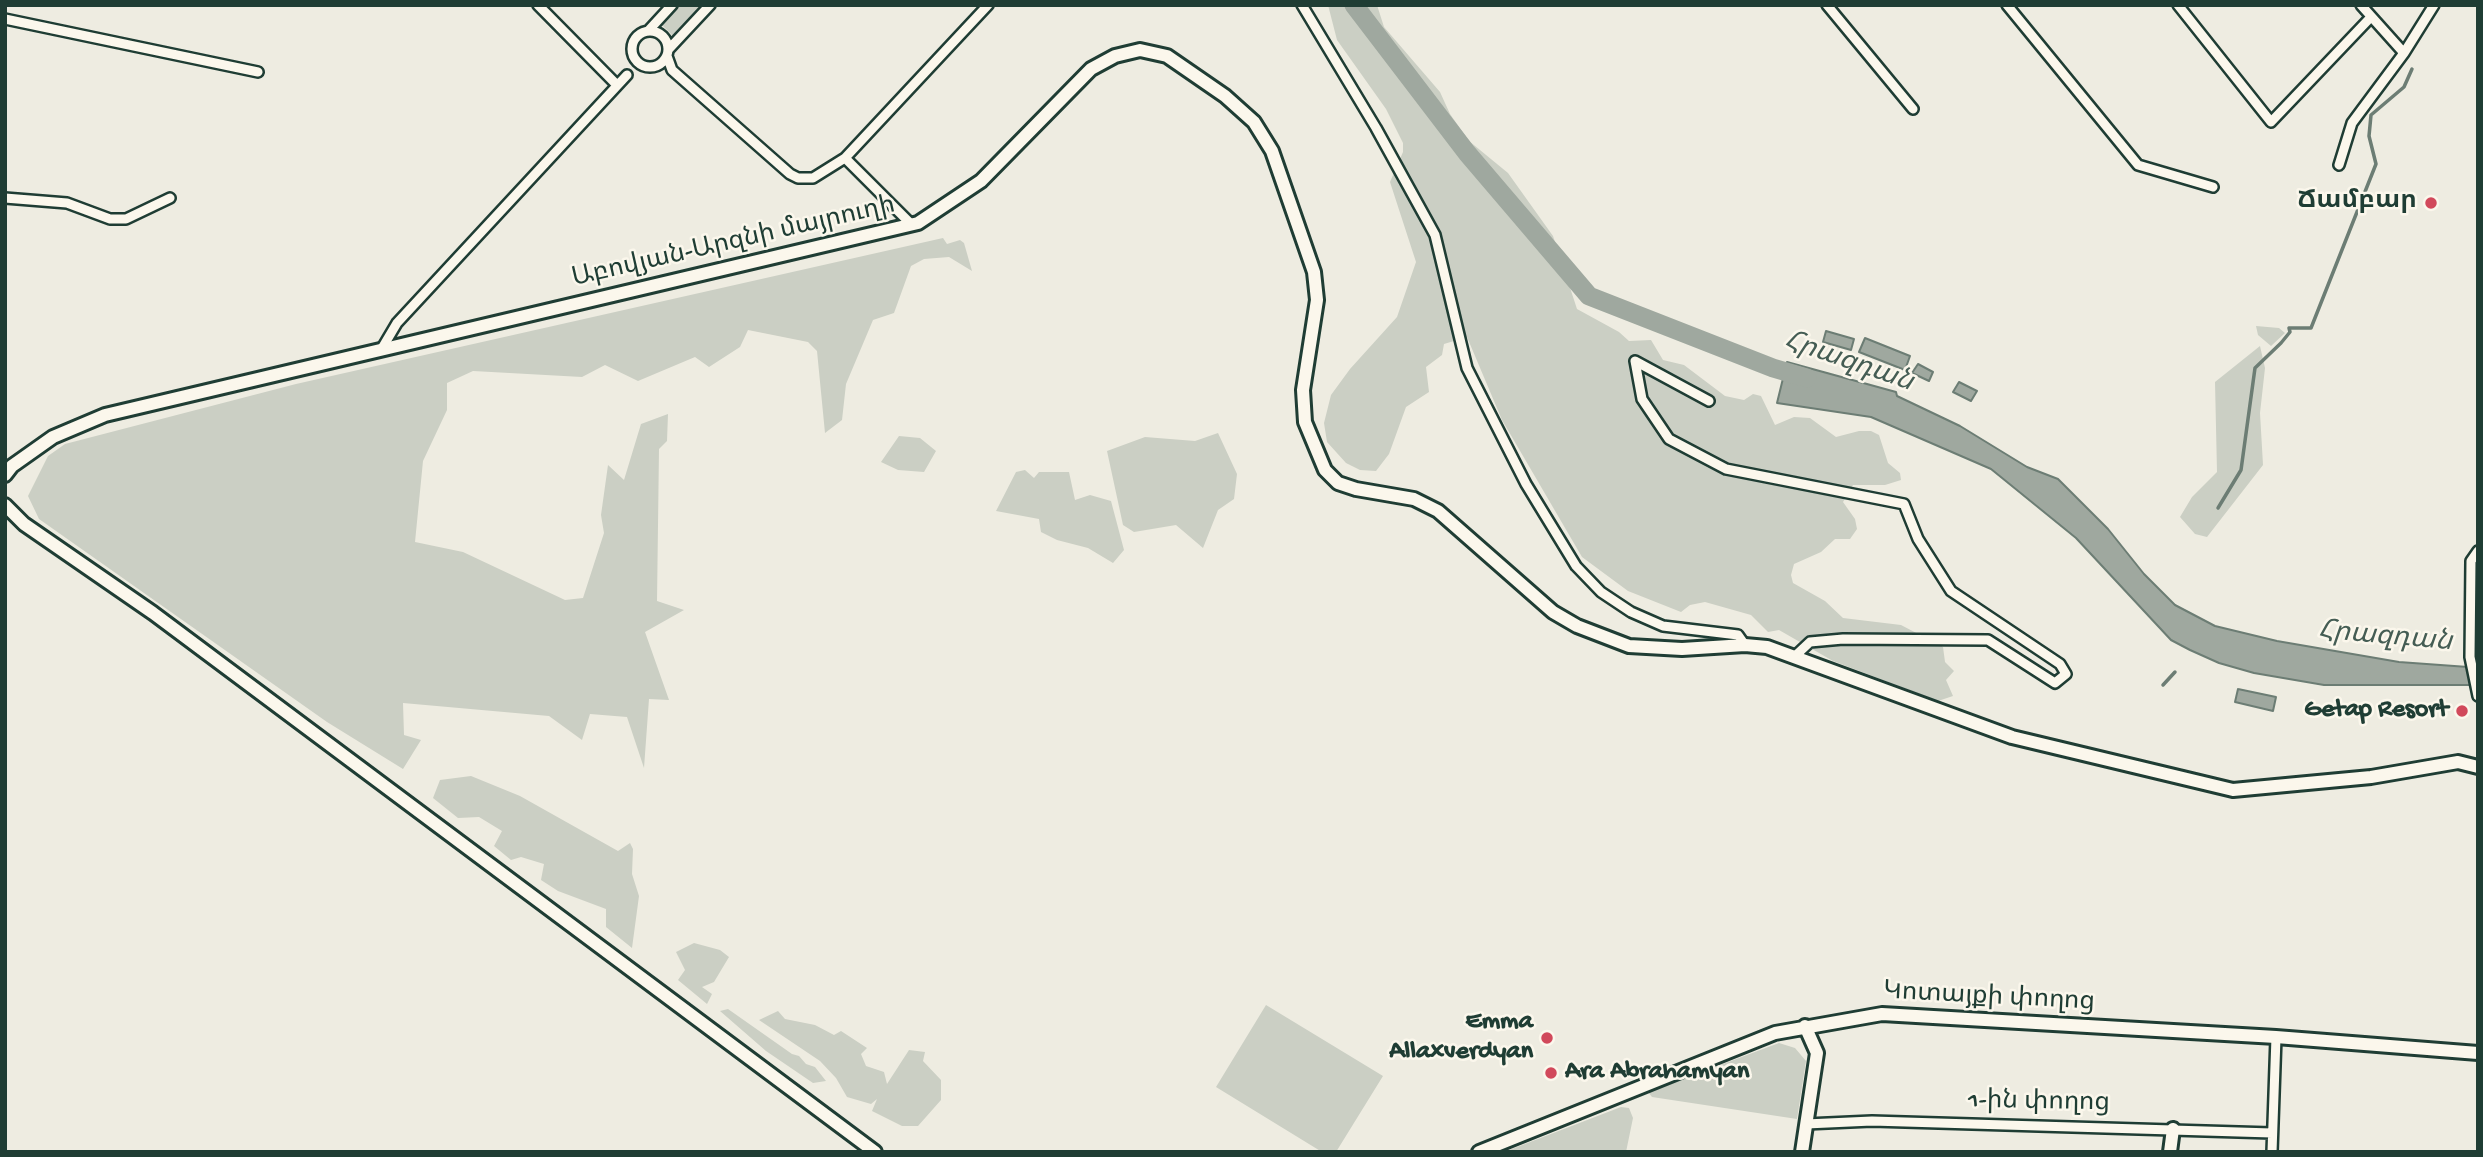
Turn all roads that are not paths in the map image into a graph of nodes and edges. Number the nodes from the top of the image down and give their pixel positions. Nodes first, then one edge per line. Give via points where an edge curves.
1 (538, 5) edge
2 (672, 5) edge
3 (710, 5) edge
4 (988, 5) edge
5 (1302, 5) edge
6 (1827, 5) edge
7 (2007, 5) edge
8 (2178, 5) edge
9 (2361, 5) edge
10 (2434, 5) edge
11 (2371, 17) junction
12 (5, 19) edge
13 (649, 30) junction
14 (667, 53) junction
15 (2404, 53) junction
16 (659, 65) junction
17 (672, 70) junction
18 (258, 72) dead end
19 (627, 75) dead end
20 (617, 85) junction
21 (1913, 108) dead end
22 (845, 158) junction
23 (2340, 165) dead end
24 (2213, 187) dead end
25 (5, 198) edge
26 (170, 198) dead end
27 (912, 225) junction
28 (381, 351) junction
29 (1709, 401) dead end
30 (5, 475) edge
31 (5, 505) edge
32 (2478, 551) edge
33 (1745, 645) junction
34 (1794, 657) junction
35 (2478, 696) edge
36 (2478, 766) edge
37 (1805, 1026) junction
38 (2276, 1037) junction
39 (2478, 1053) edge
40 (1805, 1124) junction
41 (2173, 1129) junction
42 (2272, 1133) junction
43 (875, 1152) edge
44 (1479, 1152) edge
45 (1802, 1152) edge
46 (2170, 1152) edge
47 (2272, 1152) edge

1 - 20 street
2 - 13 street
3 - 14 street
4 - 22 street
5 - 33 street via 1435,235 1467,368 1526,484 1576,566 1601,592 1631,612 1663,626 1738,635
6 - 21 street
7 - 24 street via 2138,165
8 - 11 street via 2271,122
9 - 11 street
10 - 15 street
11 - 15 street
12 - 18 street
13 - 14 street via 664,37
13 - 16 street via 637,37 632,51 639,64
14 - 16 street
14 - 17 street
15 - 23 street via 2352,123
16 - 17 street
17 - 22 street via 790,174 813,178
19 - 20 street
20 - 28 street via 397,323
22 - 27 street
25 - 26 street via 67,203 110,219 126,219
27 - 28 main road, Աբովյան-Արզնի մայրուղի
27 - 33 main road, Աբովյան-Արզնի մայրուղի via 981,180 1091,69 1140,50 1167,56 1254,121 1272,151 1314,272 1317,300 1303,390 1305,422 1320,461 1338,483 1414,499 1438,511 1553,612 1602,638 1629,646 1682,649
28 - 30 main road, Աբովյան-Արզնի մայրուղի via 105,415 53,437
29 - 34 street via 1635,360 1642,399 1669,439 1726,469 1904,504 1918,539 1951,592 2060,664 2066,674 2054,682 1988,640 1843,639 1810,642
31 - 43 main road via 24,524 153,612
32 - 35 street via 2471,561 2471,666
33 - 34 main road, Աբովյան-Արզնի մայրուղի
34 - 36 main road, Աբովյան-Արզնի մայրուղի via 2012,737 2233,790 2371,777 2458,762
37 - 38 main road, Կոտայքի փողոց via 1882,1014
37 - 40 main road via 1817,1053
37 - 44 main road, Կոտայքի փողոց via 1775,1033
38 - 39 main road, Կոտայքի փողոց
38 - 42 street
40 - 41 street, 1-ին փողոց via 1872,1121
40 - 45 main road
41 - 42 street, 1-ին փողոց
41 - 46 main road
42 - 47 street

